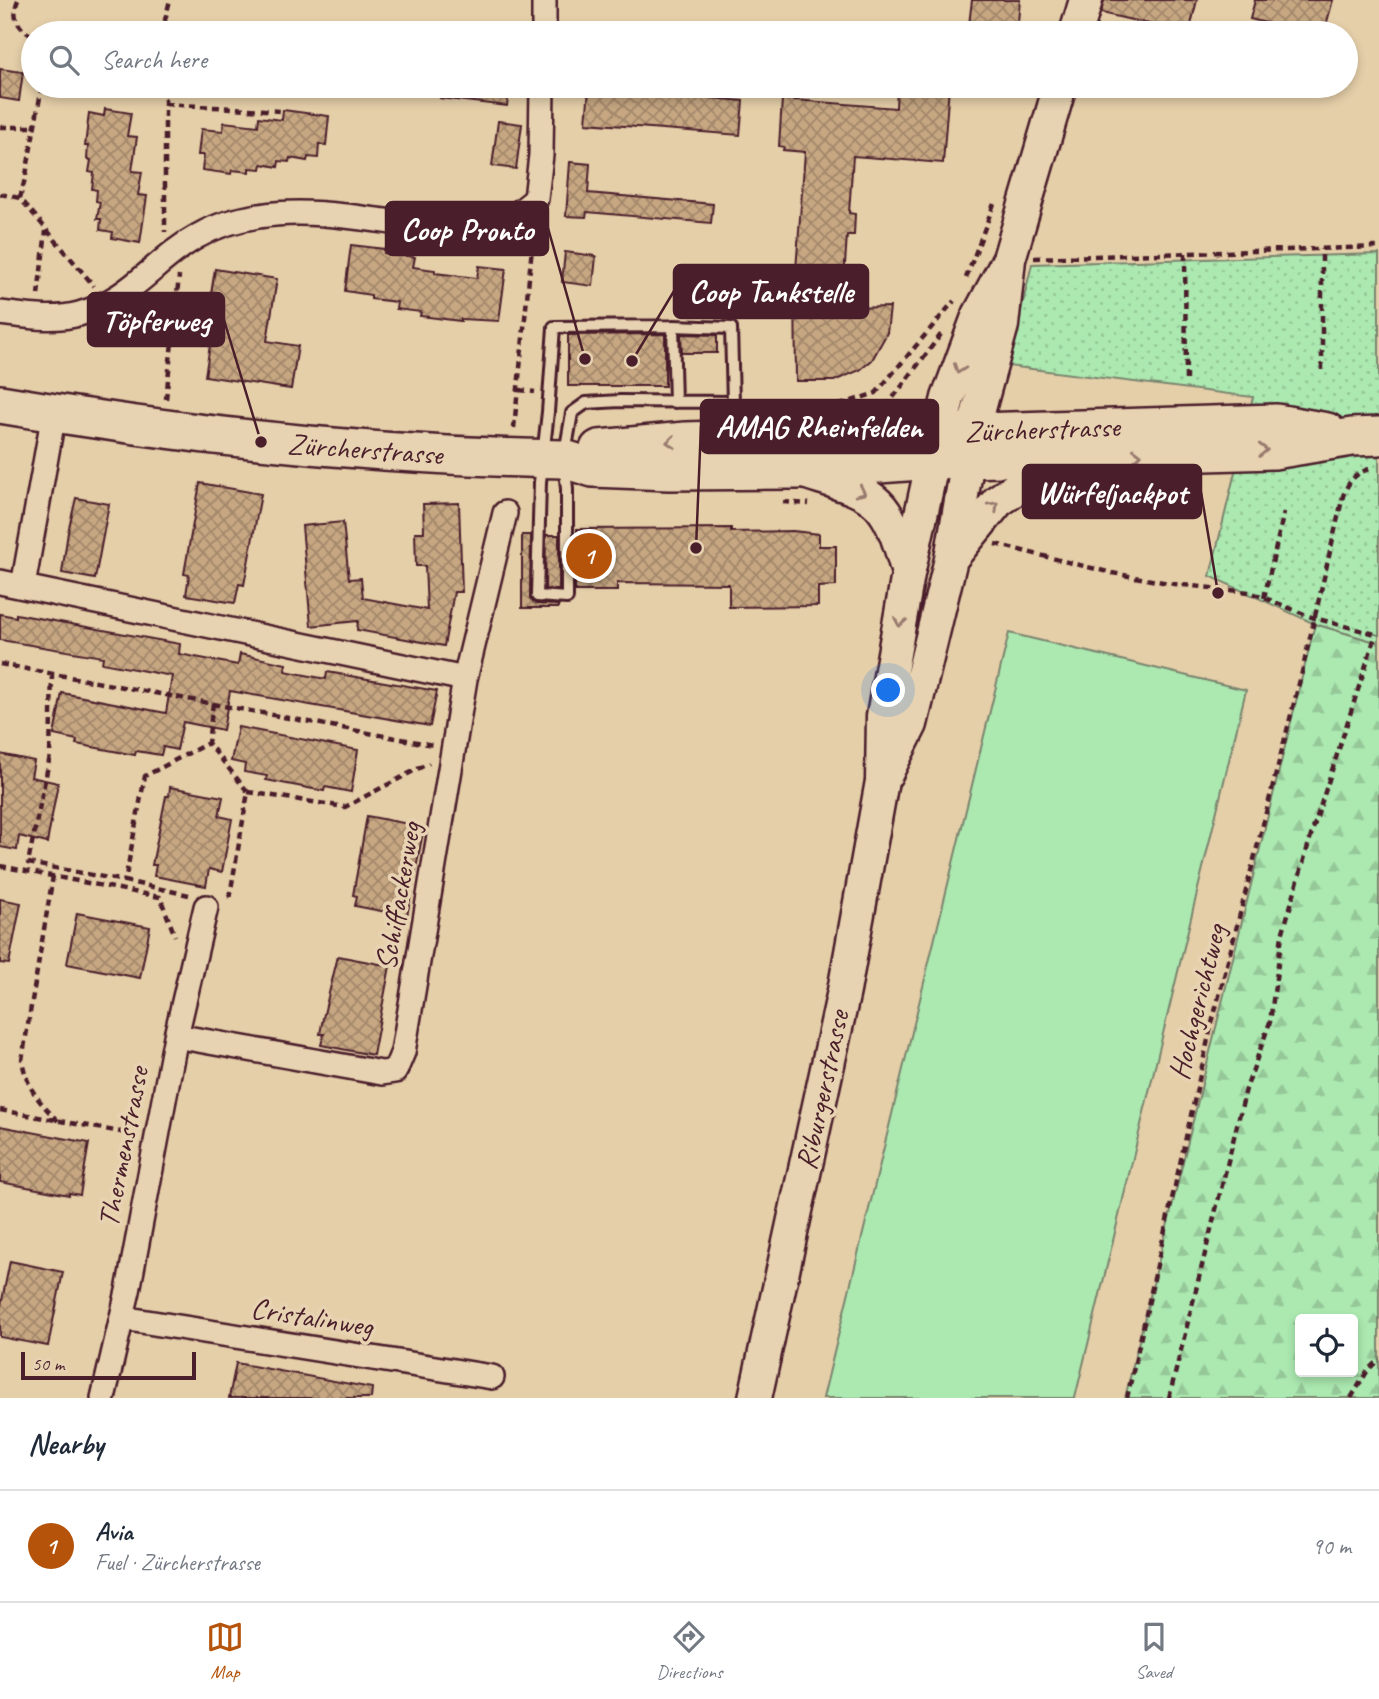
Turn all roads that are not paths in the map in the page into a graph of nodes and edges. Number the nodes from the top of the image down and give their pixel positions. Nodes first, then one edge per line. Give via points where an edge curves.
1 (544, 0) edge
2 (1086, 0) edge
3 (544, 21) edge
4 (1080, 21) edge
5 (542, 98) edge
6 (1056, 98) edge
7 (0, 313) edge
8 (673, 326) junction
9 (675, 402) junction
10 (0, 404) edge
11 (54, 413) junction
12 (1365, 436) edge
13 (953, 445) junction
14 (1080, 457) junction
15 (553, 459) junction
16 (797, 470) junction
17 (505, 513) dead end
18 (951, 559) junction
19 (908, 574) junction
20 (0, 582) edge
21 (23, 586) junction
22 (465, 679) junction
23 (882, 781) junction
24 (206, 907) road end
25 (176, 1036) junction
26 (122, 1318) junction
27 (492, 1377) dead end
28 (103, 1398) edge
29 (755, 1398) edge

1 - 3 street
2 - 4 main road
5 - 7 street via 536,199 509,220 483,230 280,213 225,223 197,237 108,303 51,318
6 - 13 main road, Riburgerstrasse via 1009,259 1002,325
8 - 9 lane
8 - 9 lane via 731,328 733,402
8 - 15 lane via 554,327 548,412
9 - 15 lane via 586,403 572,413
10 - 11 main road, Zürcherstrasse
11 - 15 main road, Zürcherstrasse via 261,442
11 - 21 street
12 - 13 main road, Zürcherstrasse via 1276,423
14 -> 12 main road, Zürcherstrasse via 1274,450
13 - 14 main road, Zürcherstrasse
13 -> 15 main road, Zürcherstrasse via 686,441 590,450
13 - 16 main road, Zürcherstrasse
13 - 18 main road, Riburgerstrasse
13 - 19 main road, Riburgerstrasse
18 -> 14 main road via 998,501 1027,481
15 - 15 lane via 537,596 567,598 567,489
15 - 16 main road, Zürcherstrasse via 593,468
16 -> 19 main road, Riburgerstrasse via 861,491 878,502 891,519
17 - 22 street, Schiffackerweg
18 - 23 main road, Riburgerstrasse via 911,724
19 -> 23 main road, Riburgerstrasse via 883,716
20 - 21 street
21 - 22 street
22 - 25 street, Schiffackerweg via 403,1052 395,1071 382,1073
23 - 29 main road, Riburgerstrasse via 844,991
24 - 25 street, Thermenstrasse
25 - 26 street, Thermenstrasse
26 - 27 street, Cristalinweg
26 - 28 street, Thermenstrasse

